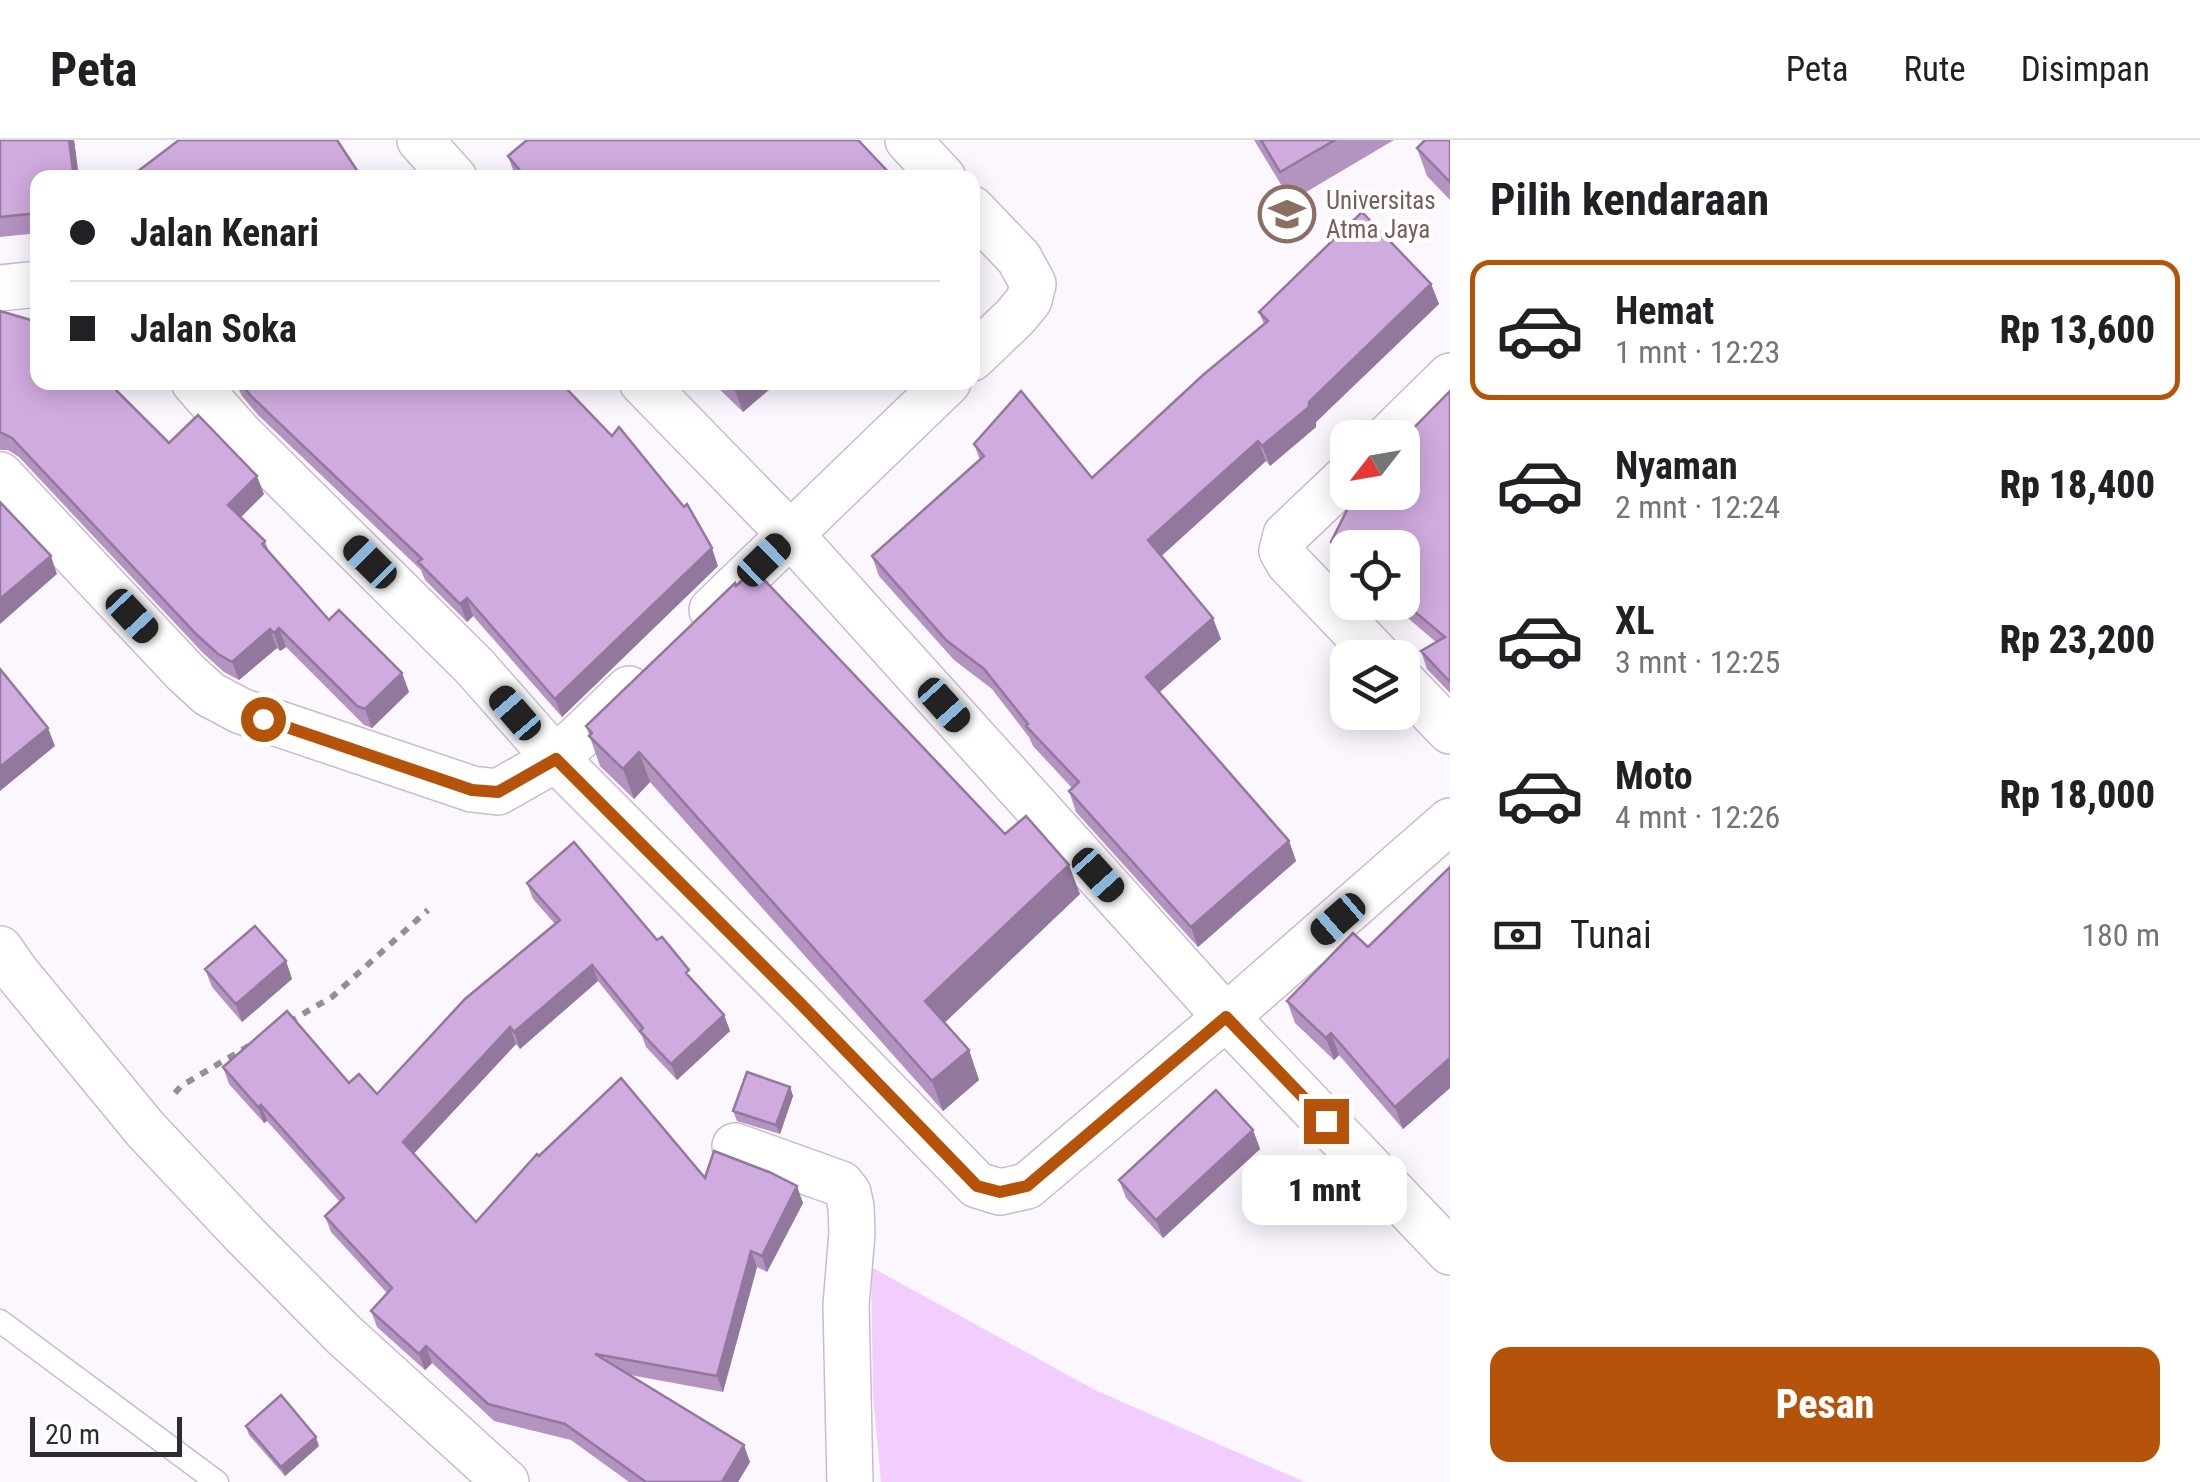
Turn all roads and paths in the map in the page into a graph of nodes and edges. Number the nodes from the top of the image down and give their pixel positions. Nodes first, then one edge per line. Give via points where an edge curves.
1 (420, 140) edge
2 (908, 140) edge
3 (447, 170) edge
4 (936, 170) edge
5 (980, 217) edge
6 (30, 285) edge
7 (0, 288) edge
8 (980, 350) edge
9 (1450, 376) edge
10 (201, 390) edge
11 (650, 390) edge
12 (940, 390) edge
13 (1405, 420) edge
14 (0, 475) edge
15 (1330, 493) edge
16 (791, 534) junction
17 (1363, 640) edge
18 (1420, 700) edge
19 (1450, 731) edge
20 (556, 759) junction
21 (1450, 820) edge
22 (428, 910) dead end
23 (0, 949) edge
24 (1226, 1017) junction
25 (281, 1026) edge
26 (264, 1036) edge
27 (146, 1130) junction
28 (735, 1146) dead end
29 (1450, 1252) edge
30 (0, 1321) edge
31 (217, 1482) edge
32 (506, 1482) edge
33 (850, 1482) edge

1 - 3 street
2 - 4 street
5 - 8 street via 1019,258 1033,284 1022,309
6 - 7 street
9 - 13 street
10 - 20 street via 474,666
11 - 16 street
12 - 16 street
14 - 20 street via 185,672 241,711 472,790 498,792
15 - 17 street via 1286,535 1282,551
16 - 20 street
16 - 24 street
18 - 19 street
20 - 24 street via 977,1186 1000,1192 1027,1186
21 - 24 street
22 - 25 path via 332,997
23 - 27 street
24 - 29 street
26 - 27 path via 181,1086
27 - 32 street via 344,1335
28 - 33 street via 842,1184 848,1194
30 - 31 lane

